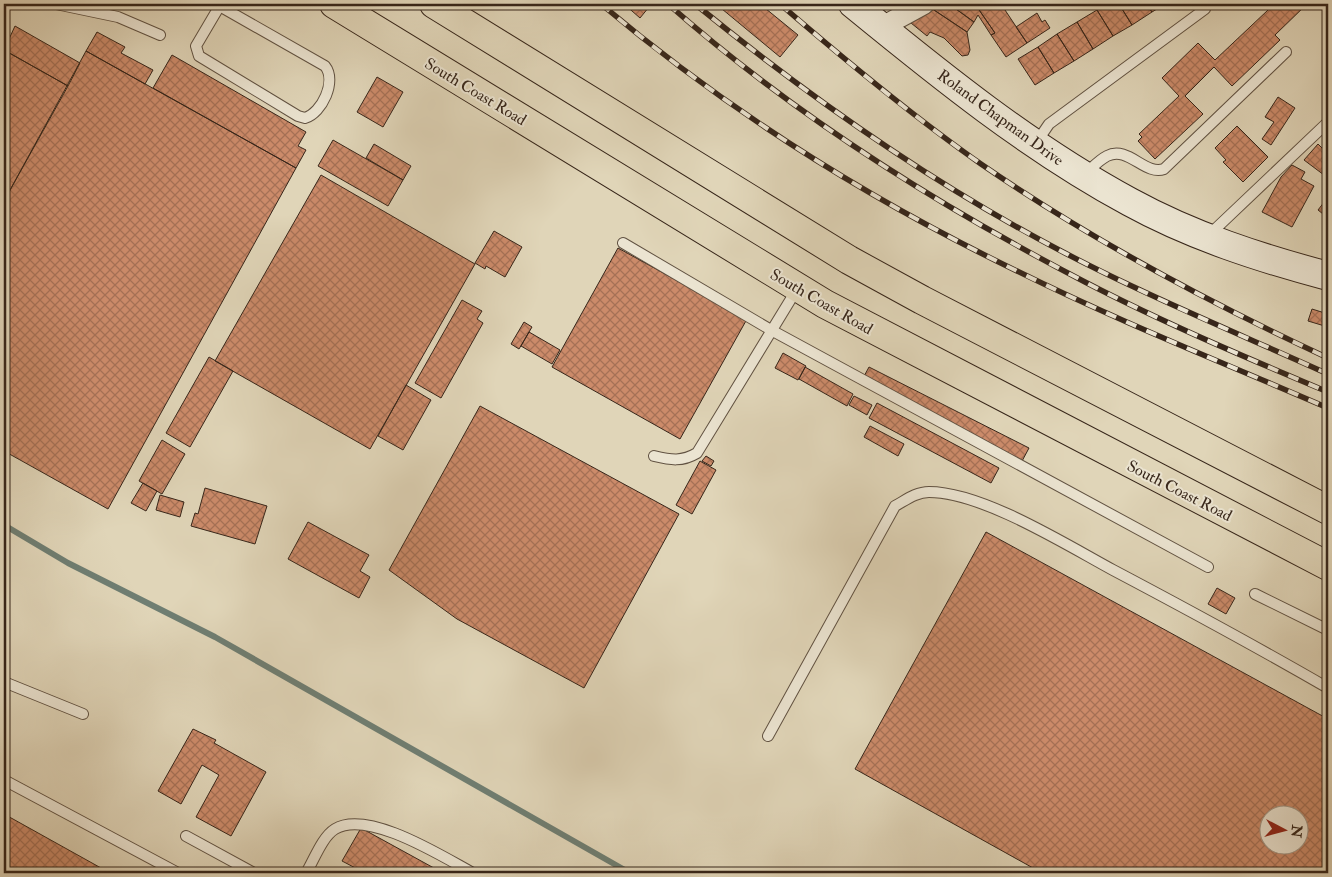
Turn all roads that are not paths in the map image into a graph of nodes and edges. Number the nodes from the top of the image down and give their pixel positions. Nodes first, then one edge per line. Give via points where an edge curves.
1 (56, 4) edge
2 (334, 4) edge
3 (434, 4) edge
4 (462, 4) edge
5 (924, 4) edge
6 (218, 5) edge
7 (1204, 9) dead end
8 (868, 13) edge
9 (160, 35) dead end
10 (495, 42) junction
11 (1286, 52) dead end
12 (1328, 122) edge
13 (1035, 145) junction
14 (1083, 175) junction
15 (1207, 237) junction
16 (623, 243) dead end
17 (1328, 276) edge
18 (797, 288) junction
19 (771, 330) junction
20 (654, 456) dead end
21 (1328, 510) edge
22 (1328, 566) edge
23 (1208, 568) dead end
24 (1255, 594) dead end
25 (1328, 630) edge
26 (4, 682) edge
27 (1328, 688) edge
28 (84, 714) dead end
29 (768, 736) dead end
30 (4, 780) edge
31 (186, 836) dead end
32 (178, 873) edge
33 (254, 873) edge
34 (306, 873) edge
35 (473, 873) edge

1 - 9 lane via 118,18
2 - 18 highway, South Coast Road
3 - 10 highway
4 - 10 street
5 - 8 street
6 - 6 lane via 325,66 331,80 316,112 305,118 298,116 199,56 196,46
7 - 13 lane via 1049,124
8 - 13 street, Roland Chapman Drive
10 - 21 highway via 857,264
11 - 14 lane via 1164,170 1153,170 1126,155 1114,154 1108,155
12 - 15 lane
13 - 14 street, Roland Chapman Drive
14 - 15 street, Roland Chapman Drive via 1131,203
15 - 17 street, Roland Chapman Drive via 1244,252
16 - 19 lane
18 - 19 lane
18 - 22 highway, South Coast Road via 902,346
19 - 20 lane via 698,454 686,460
19 - 23 lane
24 - 25 lane
26 - 28 lane
27 - 29 lane via 1043,532 990,507 964,498 928,492 911,496 895,506
30 - 32 lane
31 - 33 lane
34 - 35 lane via 324,841 345,824 361,824 388,831

